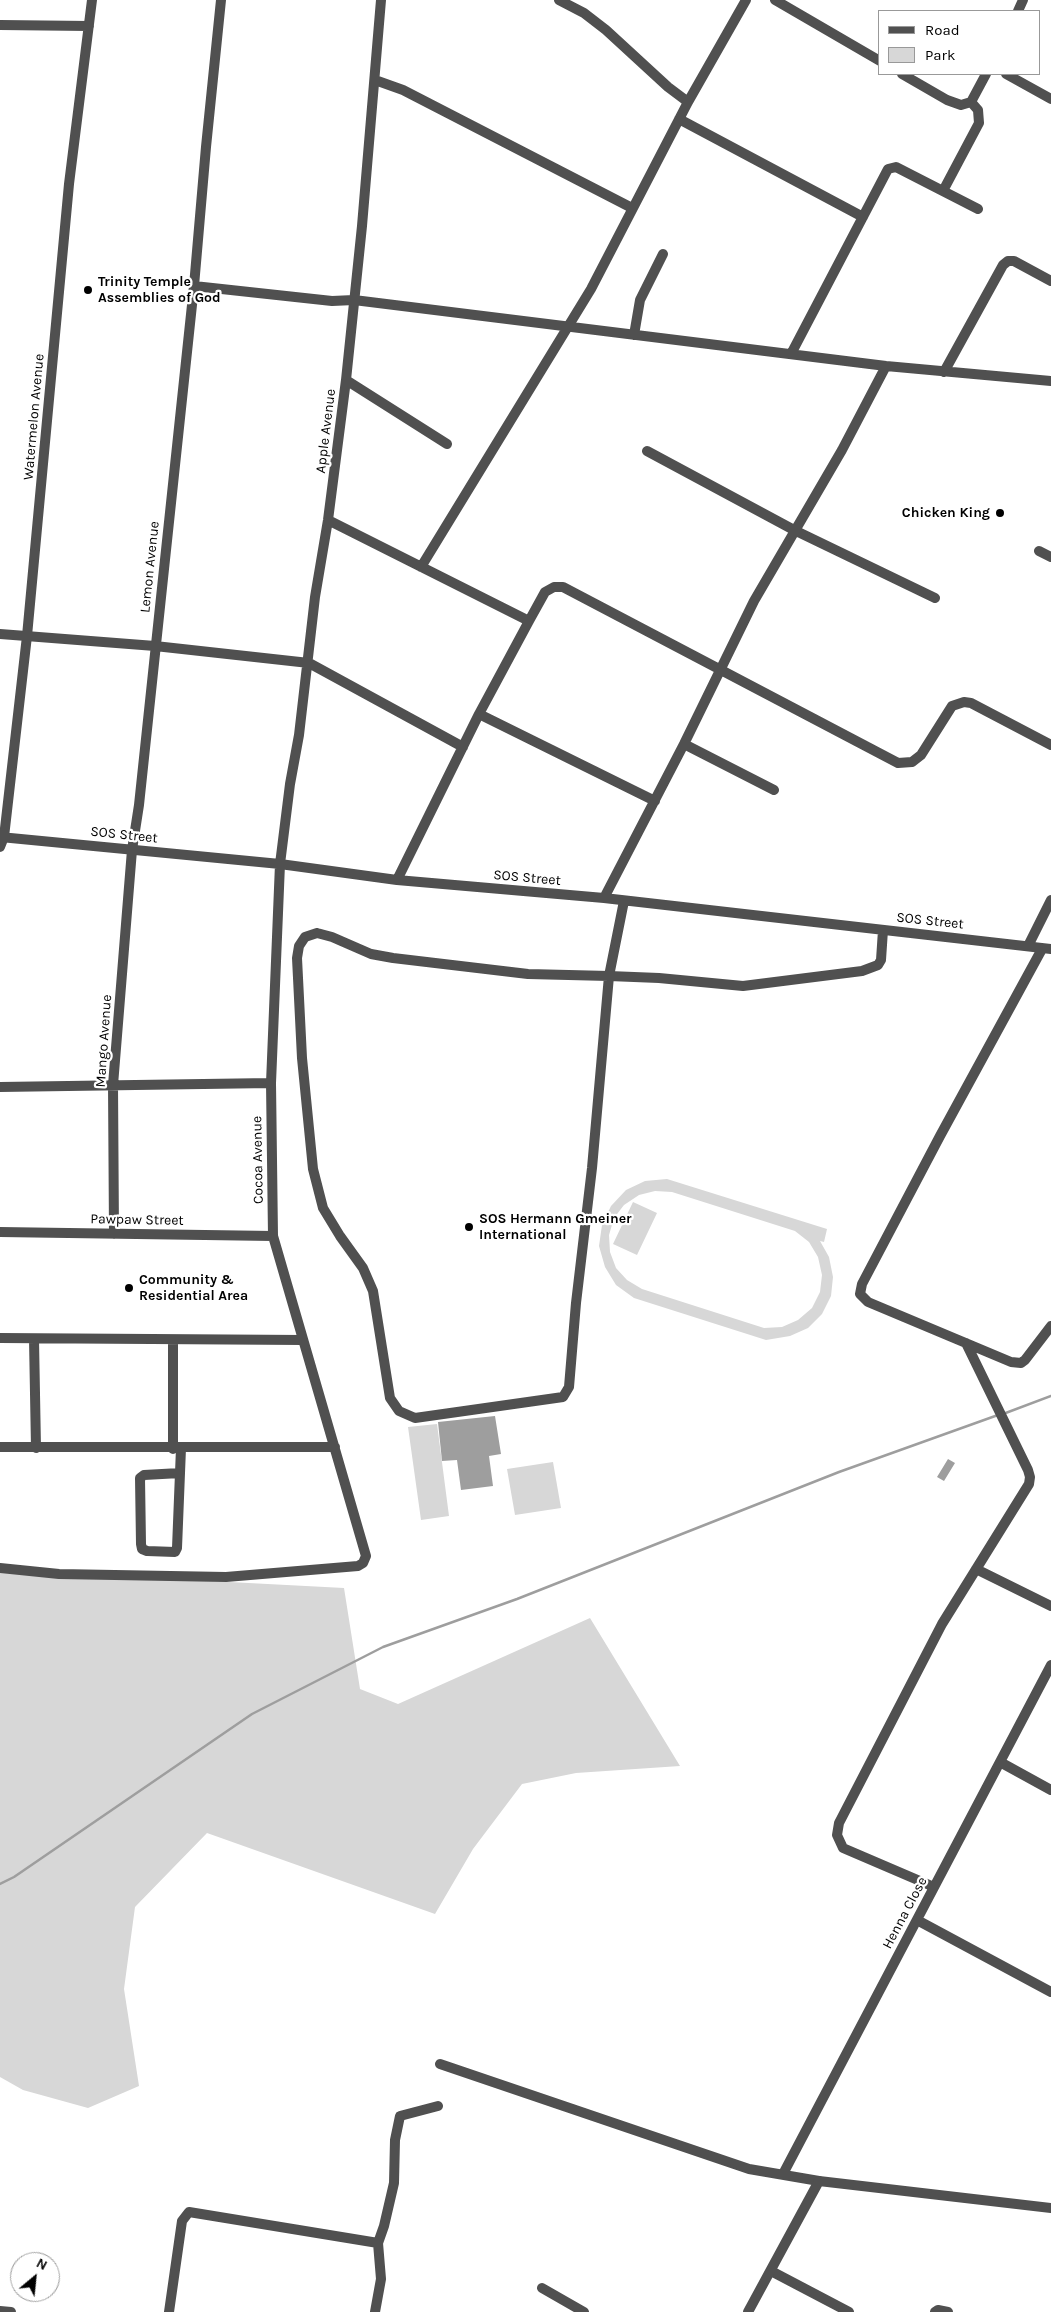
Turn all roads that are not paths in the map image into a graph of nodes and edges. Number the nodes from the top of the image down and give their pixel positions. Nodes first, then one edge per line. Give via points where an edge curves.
1 (92, 0) edge
2 (221, 0) edge
3 (381, 0) edge
4 (559, 0) edge
5 (746, 0) edge
6 (775, 0) edge
7 (0, 25) edge
8 (89, 26) junction
9 (878, 60) edge
10 (904, 75) edge
11 (985, 75) edge
12 (1008, 75) edge
13 (375, 80) junction
14 (1051, 99) edge
15 (688, 102) junction
16 (971, 102) junction
17 (679, 119) junction
18 (944, 189) junction
19 (632, 208) junction
20 (978, 208) dead end
21 (863, 218) junction
22 (663, 254) dead end
23 (1051, 281) edge
24 (194, 286) junction
25 (354, 300) junction
26 (567, 327) junction
27 (634, 334) junction
28 (791, 354) junction
29 (886, 366) junction
30 (944, 372) junction
31 (346, 380) junction
32 (1051, 382) edge
33 (447, 444) dead end
34 (647, 451) dead end
35 (328, 520) junction
36 (794, 530) junction
37 (1039, 551) dead end
38 (1051, 557) edge
39 (421, 567) junction
40 (935, 598) dead end
41 (529, 621) junction
42 (0, 634) edge
43 (27, 636) junction
44 (155, 646) junction
45 (309, 663) junction
46 (719, 671) junction
47 (479, 714) junction
48 (684, 744) junction
49 (1051, 745) edge
50 (463, 747) junction
51 (774, 790) dead end
52 (655, 801) junction
53 (2, 837) edge
54 (0, 848) edge
55 (132, 850) junction
56 (280, 864) junction
57 (397, 880) junction
58 (604, 898) junction
59 (1051, 900) edge
60 (624, 901) junction
61 (883, 930) junction
62 (1028, 946) junction
63 (1047, 949) edge
64 (609, 976) junction
65 (271, 1083) junction
66 (114, 1085) junction
67 (0, 1087) edge
68 (0, 1232) edge
69 (114, 1234) junction
70 (273, 1236) junction
71 (1051, 1326) edge
72 (0, 1338) edge
73 (34, 1339) junction
74 (173, 1340) junction
75 (303, 1340) junction
76 (966, 1343) junction
77 (0, 1447) edge
78 (335, 1447) junction
79 (36, 1448) junction
80 (177, 1448) junction
81 (180, 1473) junction
82 (0, 1568) edge
83 (976, 1569) junction
84 (1051, 1606) edge
85 (1051, 1664) edge
86 (1000, 1762) junction
87 (1051, 1790) edge
88 (934, 1887) junction
89 (917, 1920) junction
90 (1051, 1992) edge
91 (440, 2064) dead end
92 (438, 2106) dead end
93 (783, 2174) junction
94 (819, 2181) junction
95 (1051, 2208) edge
96 (378, 2243) junction
97 (771, 2271) junction
98 (542, 2288) dead end
99 (0, 2311) edge
100 (11, 2312) edge
101 (168, 2312) edge
102 (375, 2312) edge
103 (584, 2312) edge
104 (748, 2312) edge
105 (848, 2312) edge
106 (935, 2312) edge
107 (948, 2312) edge

1 - 8 street, Watermelon Avenue
2 - 24 street, Lemon Avenue
3 - 13 street, Apple Avenue
4 - 15 street via 606,30
5 - 15 street
6 - 9 street
7 - 8 street
8 - 43 street, Watermelon Avenue via 70,184
10 - 16 street via 947,100 961,105
11 - 16 street
12 - 14 street
13 - 19 street via 402,90
13 - 25 street, Apple Avenue
15 - 17 street
16 - 18 street via 978,110 980,123
17 - 19 street
17 - 21 street
18 - 20 street
18 - 21 street via 896,167 888,169
19 - 26 street via 591,289
21 - 28 street
22 - 27 street via 640,300
23 - 30 street via 1014,261 1003,265
24 - 25 street
24 - 44 street, Lemon Avenue
25 - 26 street
25 - 31 street, Apple Avenue
26 - 27 street
26 - 39 street
27 - 28 street
28 - 29 street
29 - 30 street
29 - 36 street via 842,450
30 - 32 street
31 - 33 street
31 - 35 street, Apple Avenue
34 - 36 street
35 - 39 street
35 - 45 street, Apple Avenue
36 - 40 street
36 - 46 street
37 - 38 street
39 - 41 street
41 - 46 street via 546,592 554,587 563,587
41 - 47 street
42 - 43 street
43 - 44 street
43 - 53 street, Watermelon Avenue
44 - 45 street
44 - 55 street, Lemon Avenue
45 - 50 street
45 - 56 street, Apple Avenue
46 - 48 street
46 - 49 street via 898,763 912,762 921,755 952,706 964,702 971,702
47 - 50 street
47 - 52 street
48 - 51 street
48 - 52 street
50 - 57 street
52 - 58 street
53 - 54 street, Watermelon Avenue
53 - 55 street, SOS Street
55 - 56 street, SOS Street
55 - 66 street, Mango Avenue
56 - 57 street, SOS Street
56 - 65 street, Cocoa Avenue
57 - 58 street, SOS Street
58 - 60 street, SOS Street
59 - 62 street
60 - 61 street, SOS Street
60 - 64 street
61 - 62 street, SOS Street
61 - 64 street via 881,960 878,965 862,971 743,986
62 - 63 street, SOS Street
63 - 76 street via 984,1052 862,1284 860,1294 868,1302
64 - 64 street via 592,1168 566,1393 563,1397 547,1400 415,1418 408,1416 398,1411 390,1398 373,1292 363,1268 323,1208 313,1169 302,1058 299,946 305,937 317,933 371,954 403,959 528,974
65 - 66 street
65 - 70 street, Cocoa Avenue
66 - 67 street
66 - 69 street, Mango Avenue
68 - 69 street, Pawpaw Street
69 - 70 street, Pawpaw Street
70 - 75 street, Cocoa Avenue
71 - 76 street via 1021,1362 1011,1362
72 - 73 street
73 - 74 street
73 - 79 street
74 - 75 street
74 - 80 street
75 - 78 street, Cocoa Avenue
76 - 83 street via 1030,1478 1026,1490
77 - 79 street
78 - 80 street
78 - 82 street, Cocoa Avenue via 366,1556 358,1566 226,1577 59,1574
79 - 80 street
80 - 81 street
81 - 81 street via 177,1548 175,1552 142,1549 140,1478
83 - 84 street
83 - 88 street via 942,1624 877,1748 839,1823 837,1835 843,1848
85 - 86 street, Henna Close
86 - 87 street
86 - 88 street, Henna Close
88 - 89 street, Henna Close
89 - 90 street
89 - 93 street, Henna Close
91 - 93 street via 749,2169
92 - 96 street via 400,2116 395,2140 394,2183
93 - 94 street
94 - 95 street
94 - 97 street
96 - 101 street via 189,2212 182,2221
96 - 102 street via 382,2279
97 - 104 street
97 - 105 street
98 - 103 street
99 - 100 street
106 - 107 street

